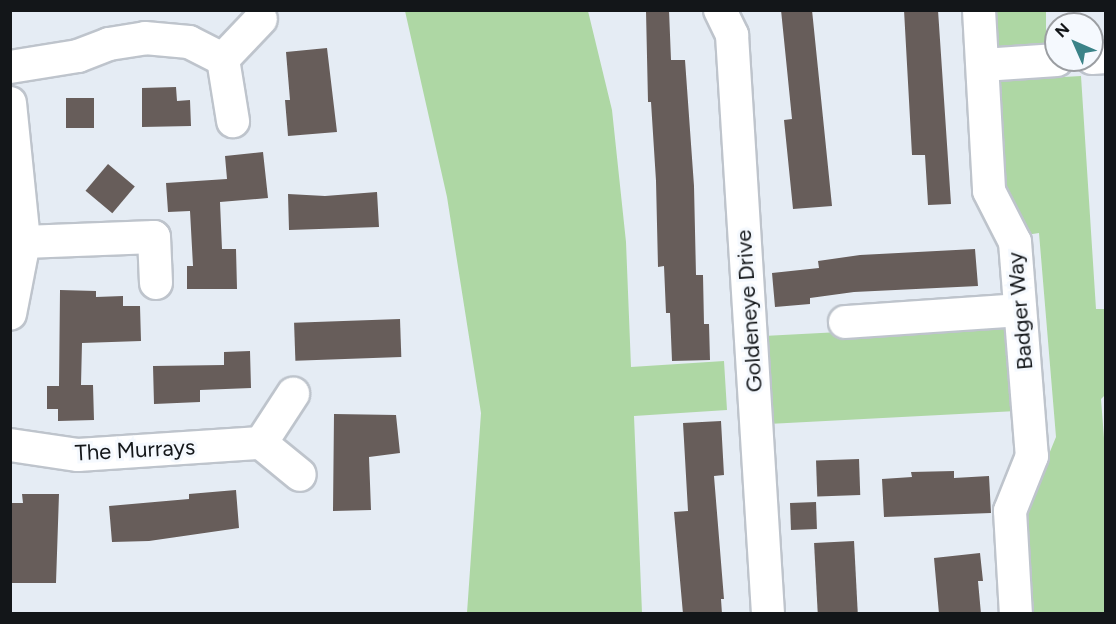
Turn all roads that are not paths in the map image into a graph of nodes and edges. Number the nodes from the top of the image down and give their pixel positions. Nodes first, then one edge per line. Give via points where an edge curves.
1 (720, 10) edge
2 (979, 10) edge
3 (261, 19) dead end
4 (224, 59) junction
5 (1044, 61) edge
6 (983, 65) junction
7 (10, 68) edge
8 (10, 103) edge
9 (233, 121) dead end
10 (16, 201) edge
11 (24, 242) junction
12 (156, 283) dead end
13 (1020, 310) junction
14 (10, 314) edge
15 (844, 322) dead end
16 (293, 394) dead end
17 (261, 443) junction
18 (10, 445) edge
19 (300, 476) dead end
20 (768, 614) edge
21 (1016, 614) edge

1 - 20 street, Goldeneye Drive via 732,35
2 - 6 street, Badger Way
3 - 4 street
4 - 7 street via 189,42 145,38 109,44 78,56
4 - 9 street
5 - 6 street
6 - 13 street, Badger Way via 988,191 1015,242
8 - 10 street
10 - 11 street
11 - 12 street via 154,237
11 - 14 street
13 - 15 street
13 - 21 street, Badger Way via 1032,456 1010,511
16 - 17 street
17 - 18 street, The Murrays via 78,455
17 - 19 street

